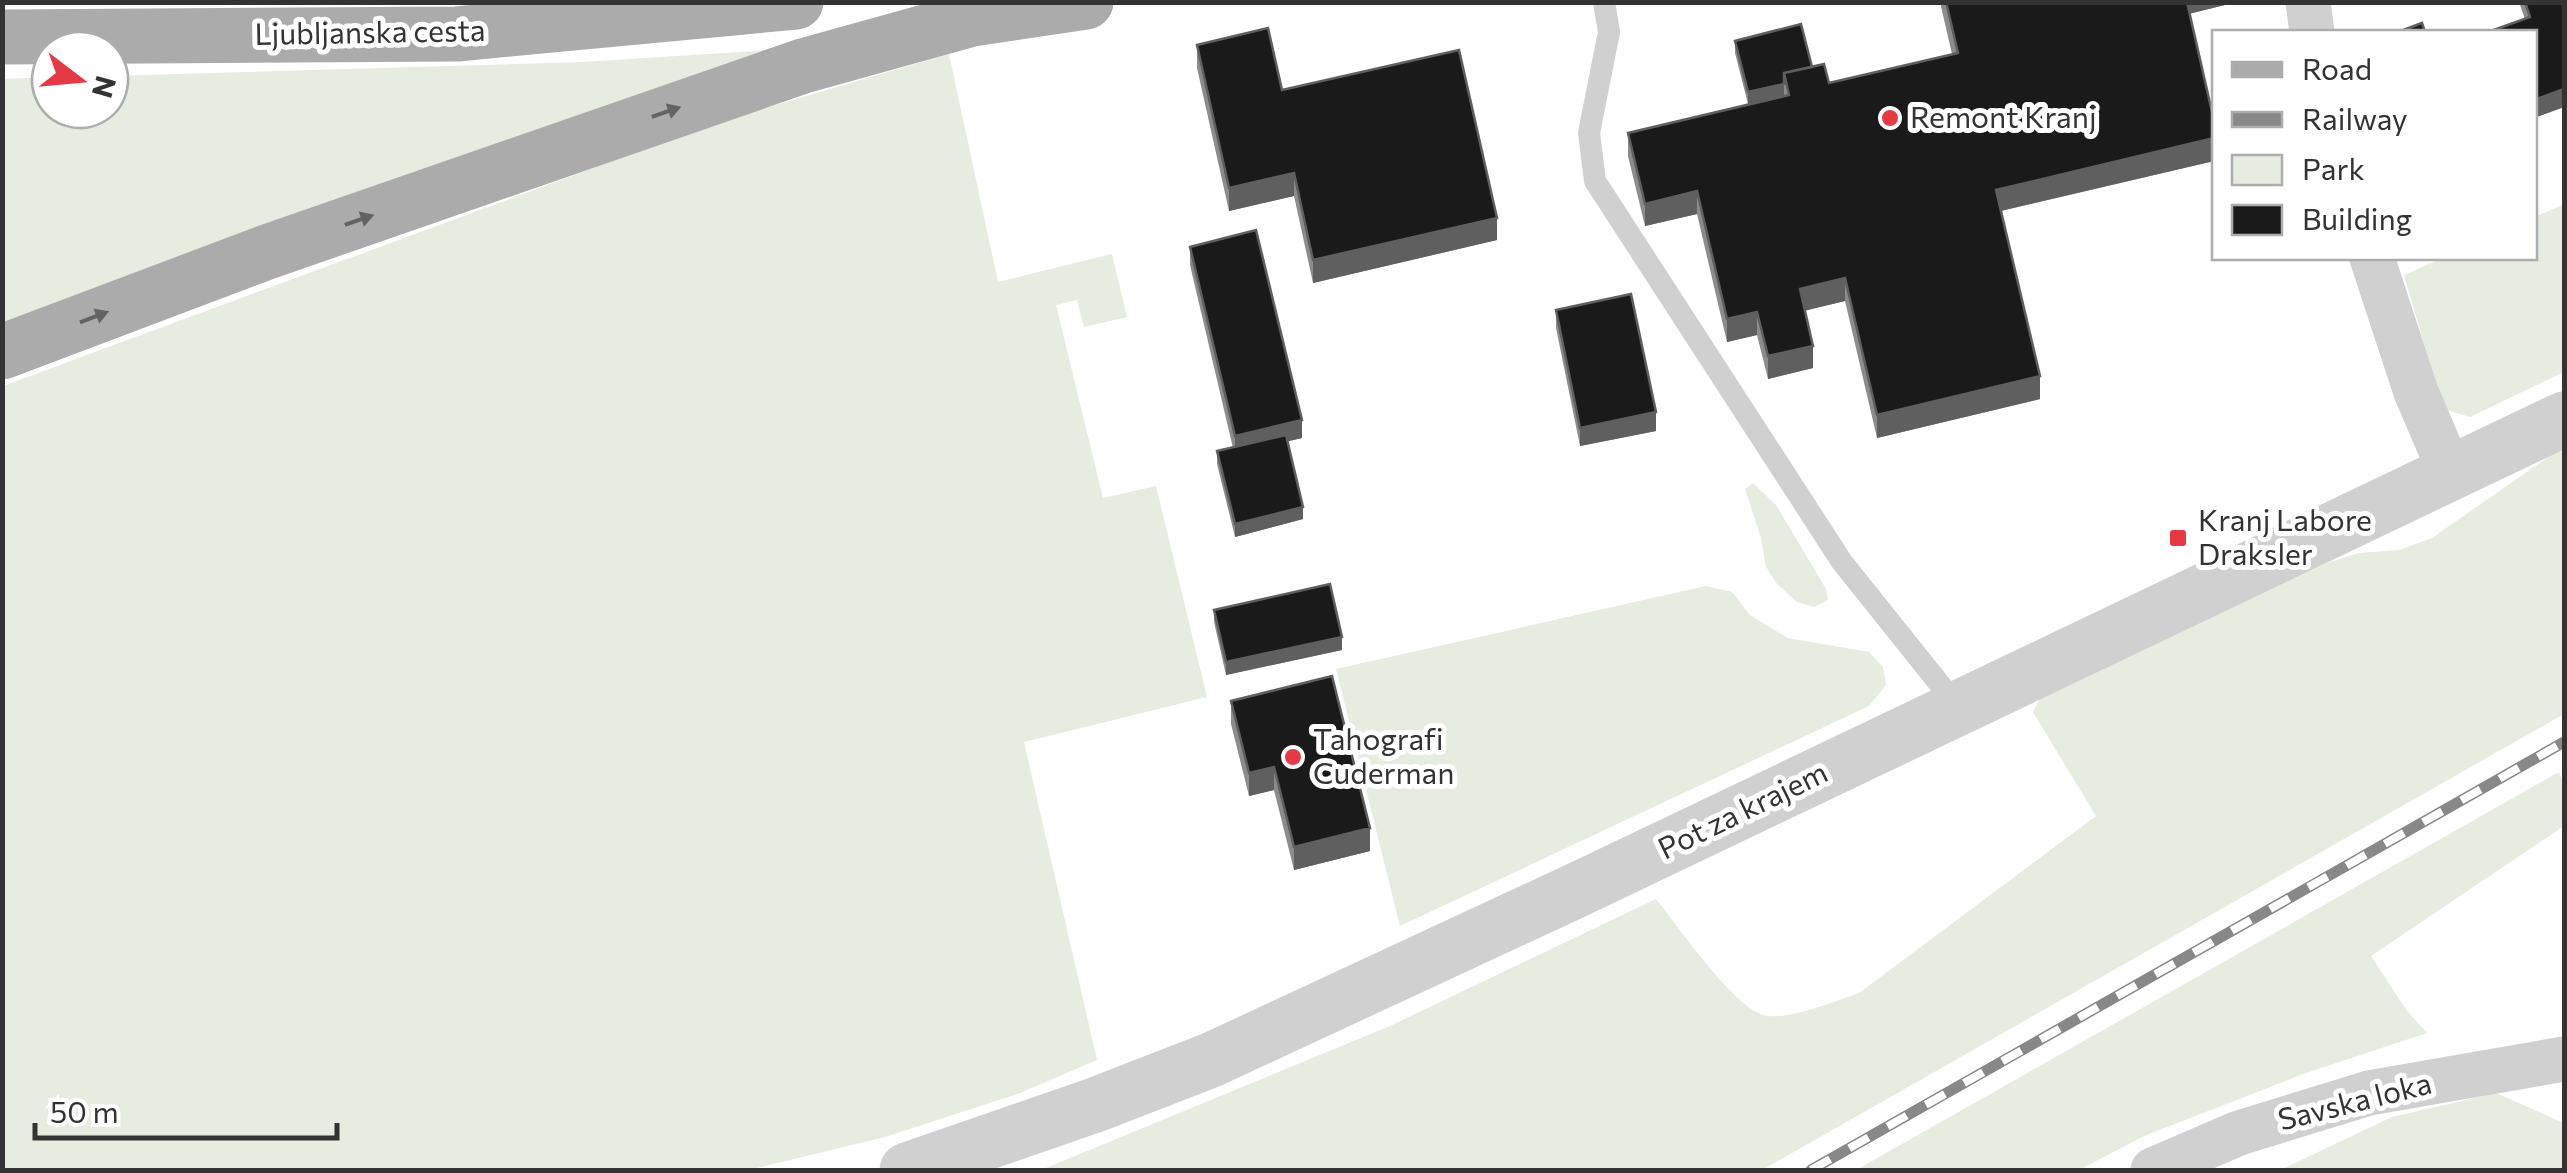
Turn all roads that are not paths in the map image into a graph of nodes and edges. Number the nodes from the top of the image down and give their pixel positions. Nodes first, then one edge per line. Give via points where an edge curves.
1 (796, 2) edge
2 (1086, 2) edge
3 (1604, 2) edge
4 (2308, 2) edge
5 (2312, 30) edge
6 (2, 37) edge
7 (2373, 260) edge
8 (2, 352) edge
9 (2564, 419) edge
10 (2450, 474) junction
11 (1958, 707) junction
12 (2564, 1060) edge
13 (907, 1170) edge
14 (2153, 1170) edge

1 - 6 main road, Ljubljanska cesta via 457,34
8 -> 2 main road via 803,66 972,19
3 - 11 lane via 1609,32 1589,133 1595,181 1842,562
4 - 5 street
7 - 10 street
9 - 10 street, Pot za krajem
10 - 11 street, Pot za krajem
11 - 13 street, Pot za krajem via 1210,1060
12 - 14 street, Savska loka via 2369,1093 2239,1133

